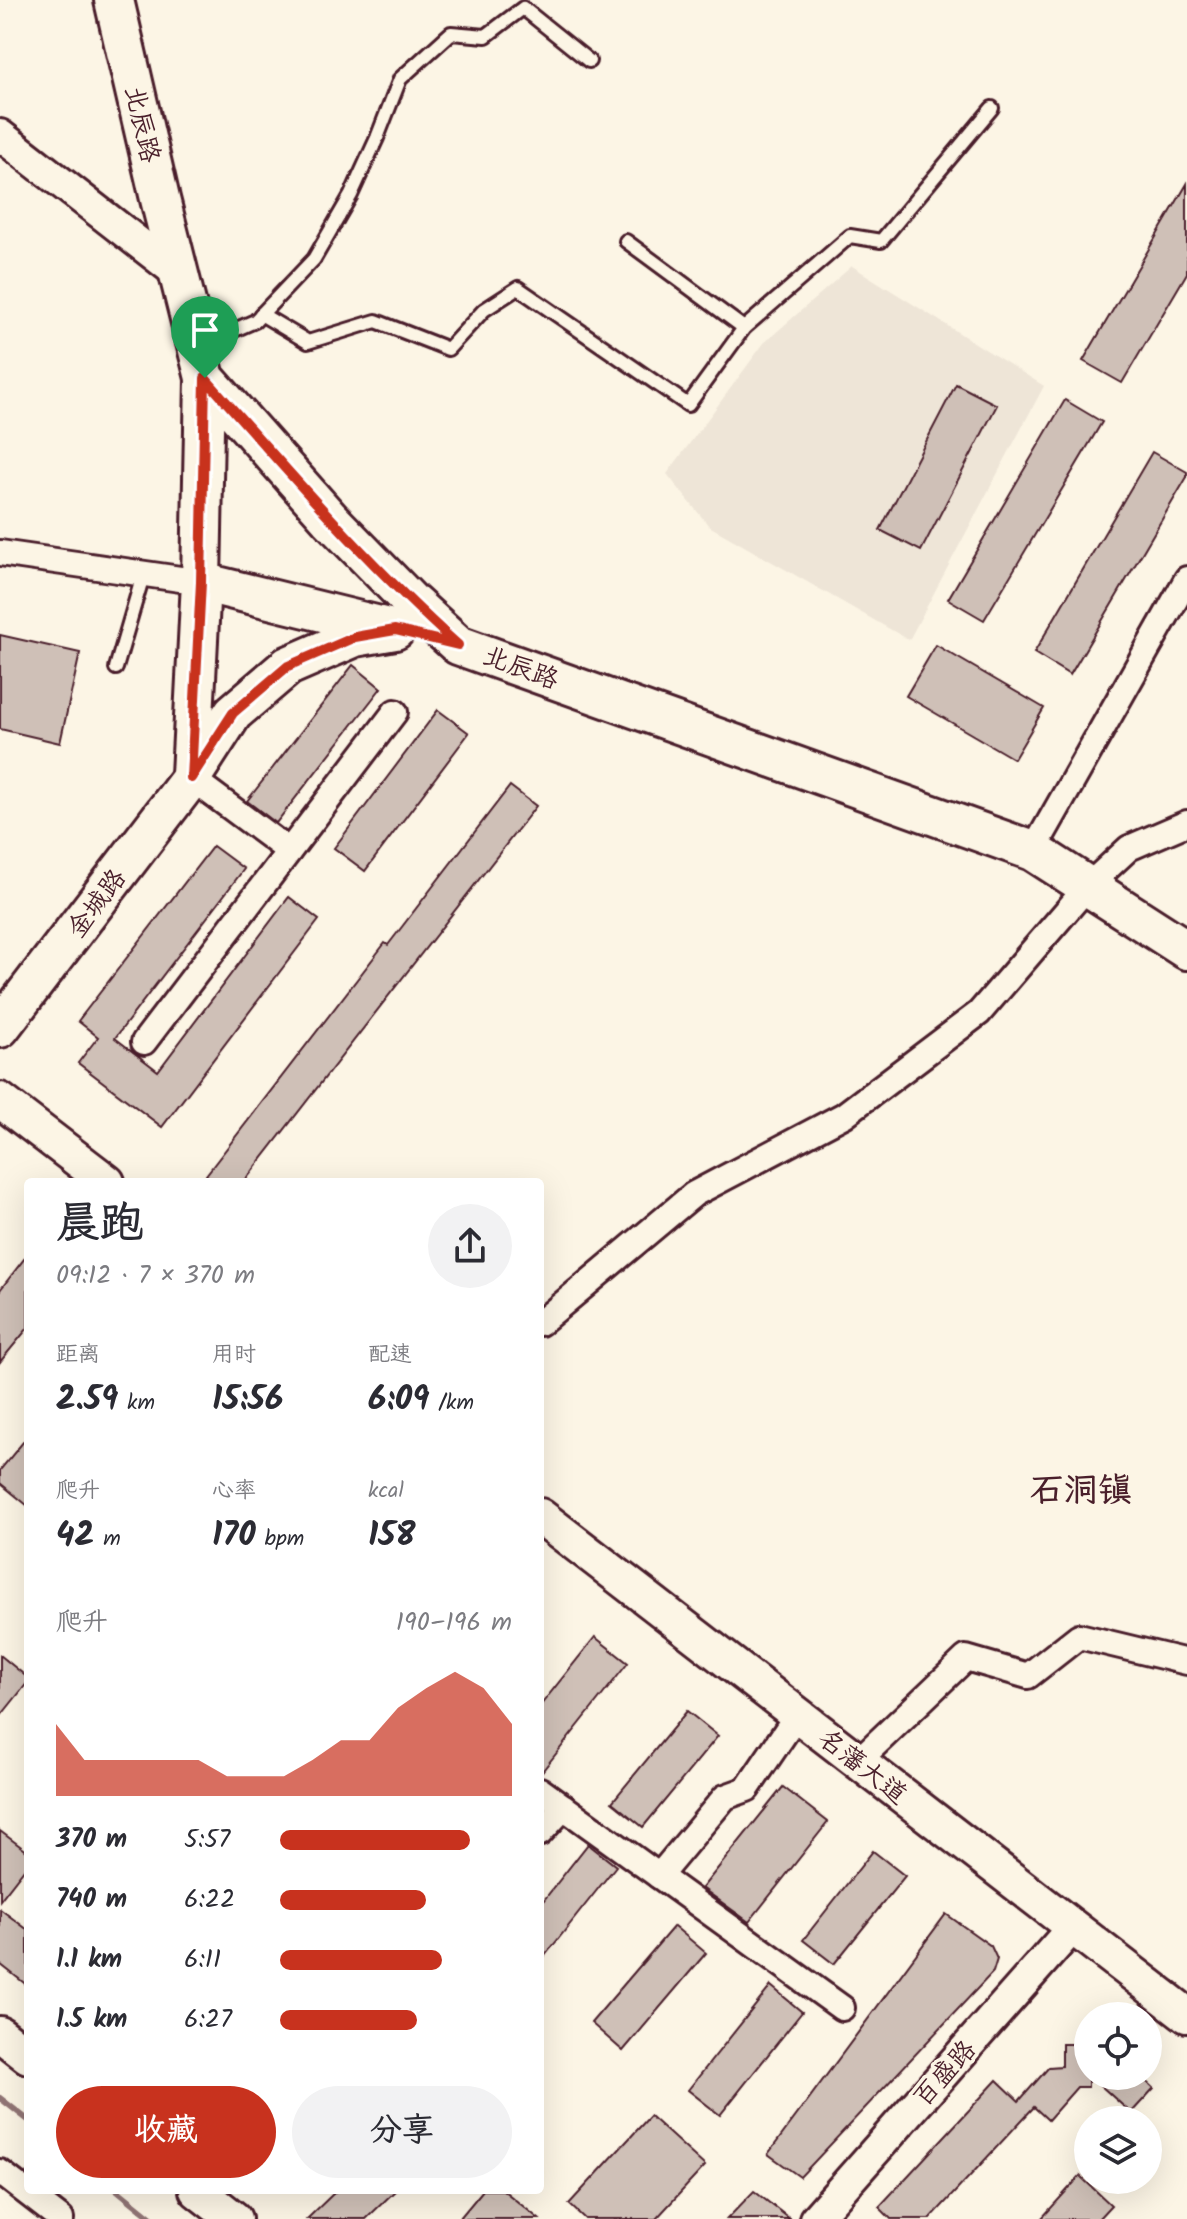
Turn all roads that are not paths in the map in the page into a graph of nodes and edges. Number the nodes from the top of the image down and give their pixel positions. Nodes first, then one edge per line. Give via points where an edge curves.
1 (114, 0) edge
2 (589, 61) dead end
3 (992, 108) dead end
4 (0, 135) edge
5 (626, 241) dead end
6 (180, 275) junction
7 (261, 314) junction
8 (744, 328) junction
9 (201, 362) junction
10 (0, 553) edge
11 (144, 572) junction
12 (1187, 579) edge
13 (201, 582) junction
14 (395, 630) junction
15 (458, 645) junction
16 (116, 668) dead end
17 (395, 712) dead end
18 (191, 778) junction
19 (1187, 823) edge
20 (289, 851) junction
21 (1033, 851) junction
22 (1088, 886) junction
23 (1187, 950) edge
24 (0, 1028) edge
25 (144, 1042) dead end
26 (0, 1100) edge
27 (102, 1178) edge
28 (544, 1320) edge
29 (544, 1519) edge
30 (1187, 1662) edge
31 (797, 1715) junction
32 (858, 1761) junction
33 (544, 1793) edge
34 (564, 1807) junction
35 (544, 1829) edge
36 (659, 1876) junction
37 (1073, 1927) junction
38 (842, 2008) dead end
39 (1187, 2015) edge
40 (0, 2034) edge
41 (24, 2053) edge
42 (0, 2172) edge
43 (24, 2190) edge
44 (29, 2194) edge
45 (202, 2194) edge
46 (61, 2219) edge
47 (234, 2219) edge
48 (815, 2219) edge

1 - 6 main road, 北辰路
2 - 7 lane via 523,8 486,36 451,33 400,79 351,195 314,259
3 - 8 lane via 881,241 850,236
4 - 6 street
5 - 8 lane
6 - 9 main road, 北辰路
7 - 8 lane via 308,342 376,321 448,349 484,310 518,288 688,405
7 - 9 lane
9 - 13 main road
9 - 15 main road, 北辰路 via 330,519
10 - 11 street
11 - 13 street
11 - 16 lane
12 - 21 street
13 - 14 main road
13 - 18 main road
14 - 15 main road
14 - 18 main road, 金城路 via 355,637 288,666 233,713
15 - 21 main road, 北辰路
17 - 20 street
18 - 20 street
18 - 24 main road, 金城路
19 - 22 street via 1129,848
20 - 25 street
21 - 22 main road, 北辰路
22 - 23 main road, 北辰路
22 - 28 street via 979,1013 844,1115 694,1194
26 - 27 main road
29 - 31 main road, 名藩大道
30 - 32 street via 1079,1636 1028,1676 966,1658
31 - 32 main road, 名藩大道
31 - 36 street via 747,1789 725,1797
32 - 37 main road, 名藩大道
33 - 34 street
34 - 35 street
34 - 36 street
36 - 38 street
37 - 39 main road, 名藩大道
37 - 48 street, 百盛路
40 - 41 main road
42 - 43 street
44 - 46 street
45 - 47 main road

